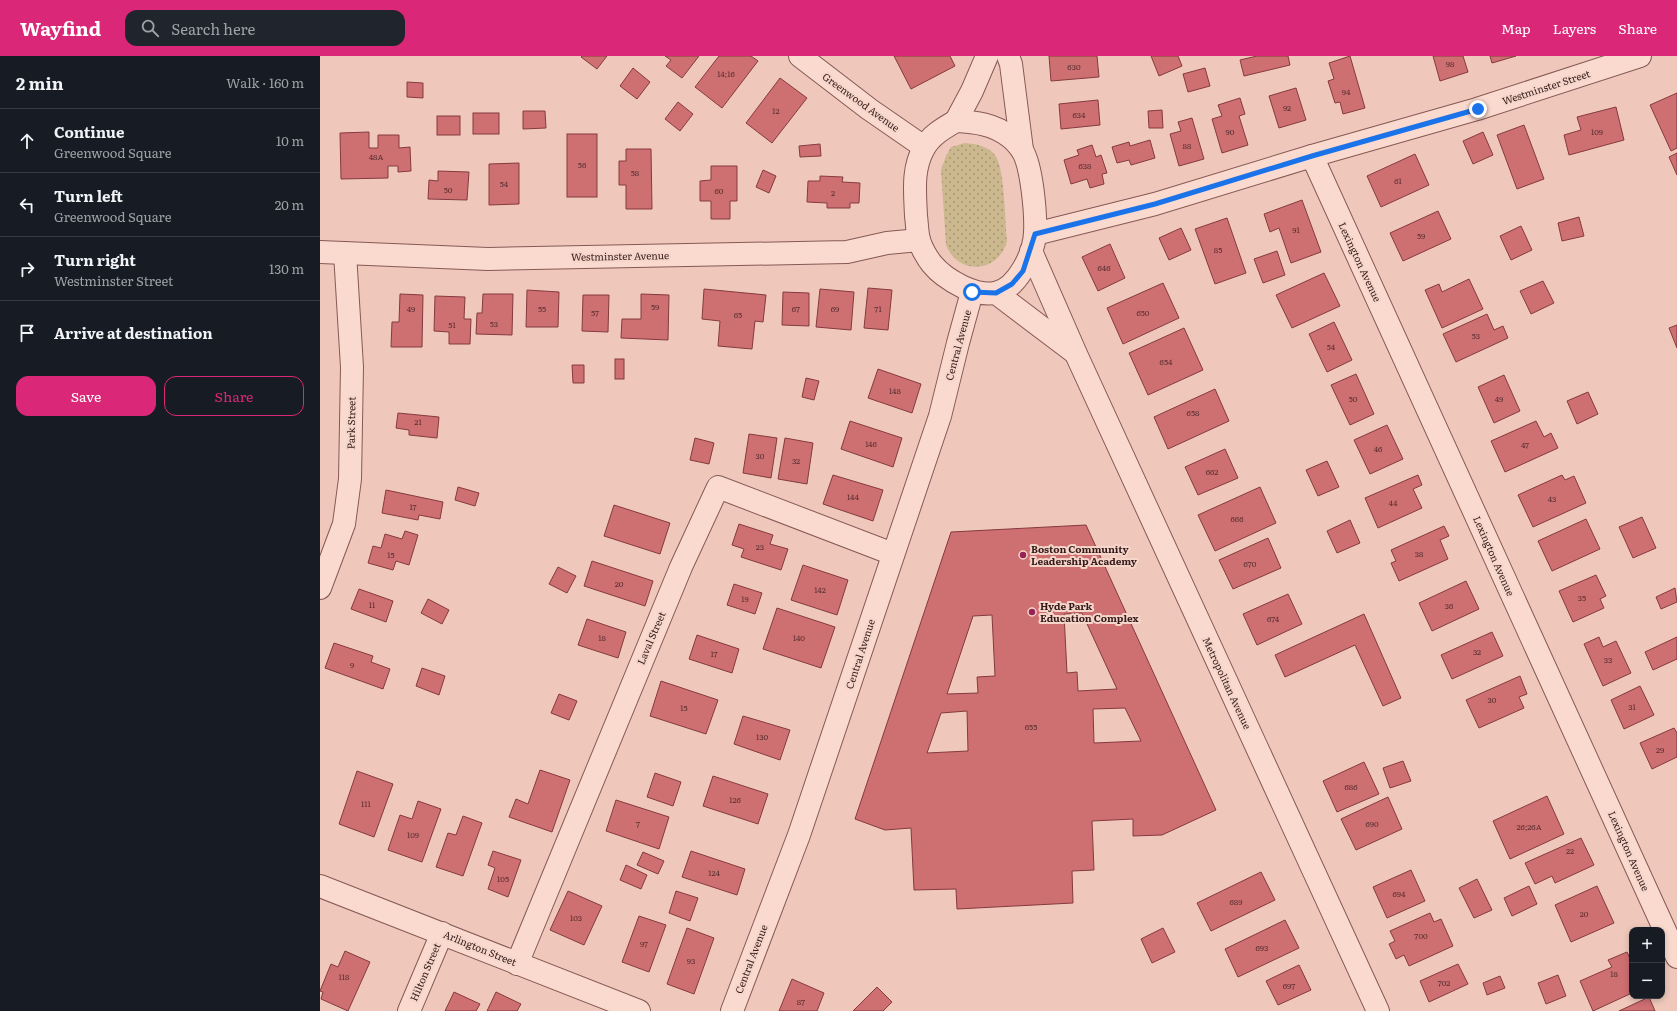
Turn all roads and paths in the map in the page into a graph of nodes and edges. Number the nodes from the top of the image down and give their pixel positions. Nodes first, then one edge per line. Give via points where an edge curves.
1 (800, 56) edge
2 (987, 56) edge
3 (1008, 56) edge
4 (1640, 56) edge
5 (956, 121) junction
6 (924, 147) junction
7 (1022, 150) junction
8 (1312, 156) junction
9 (919, 240) junction
10 (1033, 242) junction
11 (320, 252) edge
12 (345, 253) junction
13 (972, 292) junction
14 (996, 293) junction
15 (1076, 354) junction
16 (892, 554) junction
17 (320, 588) edge
18 (320, 886) edge
19 (442, 933) junction
20 (1677, 957) edge
21 (517, 964) junction
22 (408, 1011) edge
23 (640, 1011) edge
24 (732, 1011) edge
25 (1378, 1011) edge

1 - 6 street, Greenwood Avenue via 868,110
2 - 5 street
3 - 7 street
4 - 8 street, Westminster Street via 1478,109
5 - 6 street via 939,130
5 - 7 street via 978,122 996,128 1010,137
6 - 9 street via 918,161 914,184
7 - 10 street via 1032,189
8 - 10 street, Westminster Street
8 - 20 street, Lexington Avenue
9 - 12 street, Westminster Avenue via 887,243 847,252 488,259
9 - 13 street via 931,264 943,275
10 - 14 street via 1023,271 1012,284
10 - 15 street, Metropolitan Avenue
11 - 12 street, Westminster Avenue
12 - 17 street, Park Street via 352,367 350,479 344,524
13 - 14 street
13 - 16 street, Central Avenue via 940,416
14 - 15 street, Metropolitan Avenue
15 - 25 street, Metropolitan Avenue
16 - 21 street, Laval Street via 718,487 678,574
16 - 24 street, Central Avenue via 799,835
18 - 19 street, Arlington Street
19 - 21 street, Arlington Street
19 - 22 street, Hilton Street
21 - 23 street, Arlington Street

